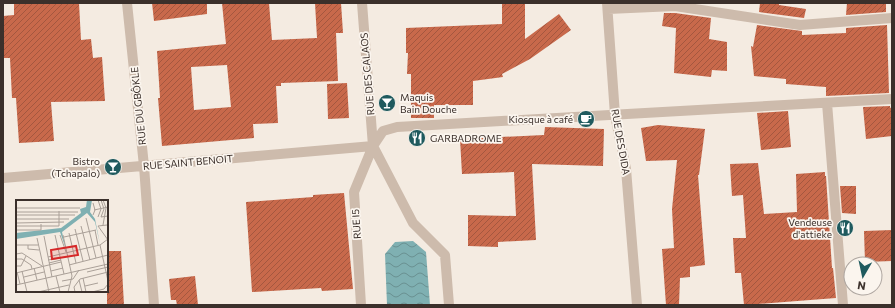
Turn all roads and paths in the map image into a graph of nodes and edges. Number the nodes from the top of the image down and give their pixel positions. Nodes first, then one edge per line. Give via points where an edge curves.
1 (127, 3) edge
2 (362, 3) edge
3 (608, 6) edge
4 (892, 18) edge
5 (892, 99) edge
6 (827, 104) junction
7 (615, 115) junction
8 (373, 146) junction
9 (144, 166) junction
10 (3, 178) edge
11 (154, 305) edge
12 (361, 305) edge
13 (449, 305) edge
14 (637, 305) edge
15 (843, 305) edge

1 - 9 street, RUE DU GBÔKLE
2 - 8 street, RUE DES CALAOS
3 - 4 street via 675,6 800,25
3 - 7 street, RUE DES DIDA
5 - 6 street
6 - 7 street
6 - 15 street
7 - 8 street via 397,127 383,131
7 - 14 street, RUE DES DIDA via 626,169
8 - 9 street, RUE SAINT BENOIT
8 - 12 street, RUE I5 via 354,192
8 - 13 street via 413,223 445,256
9 - 10 street, RUE SAINT BENOIT
9 - 11 street, RUE DU GBÔKLE

